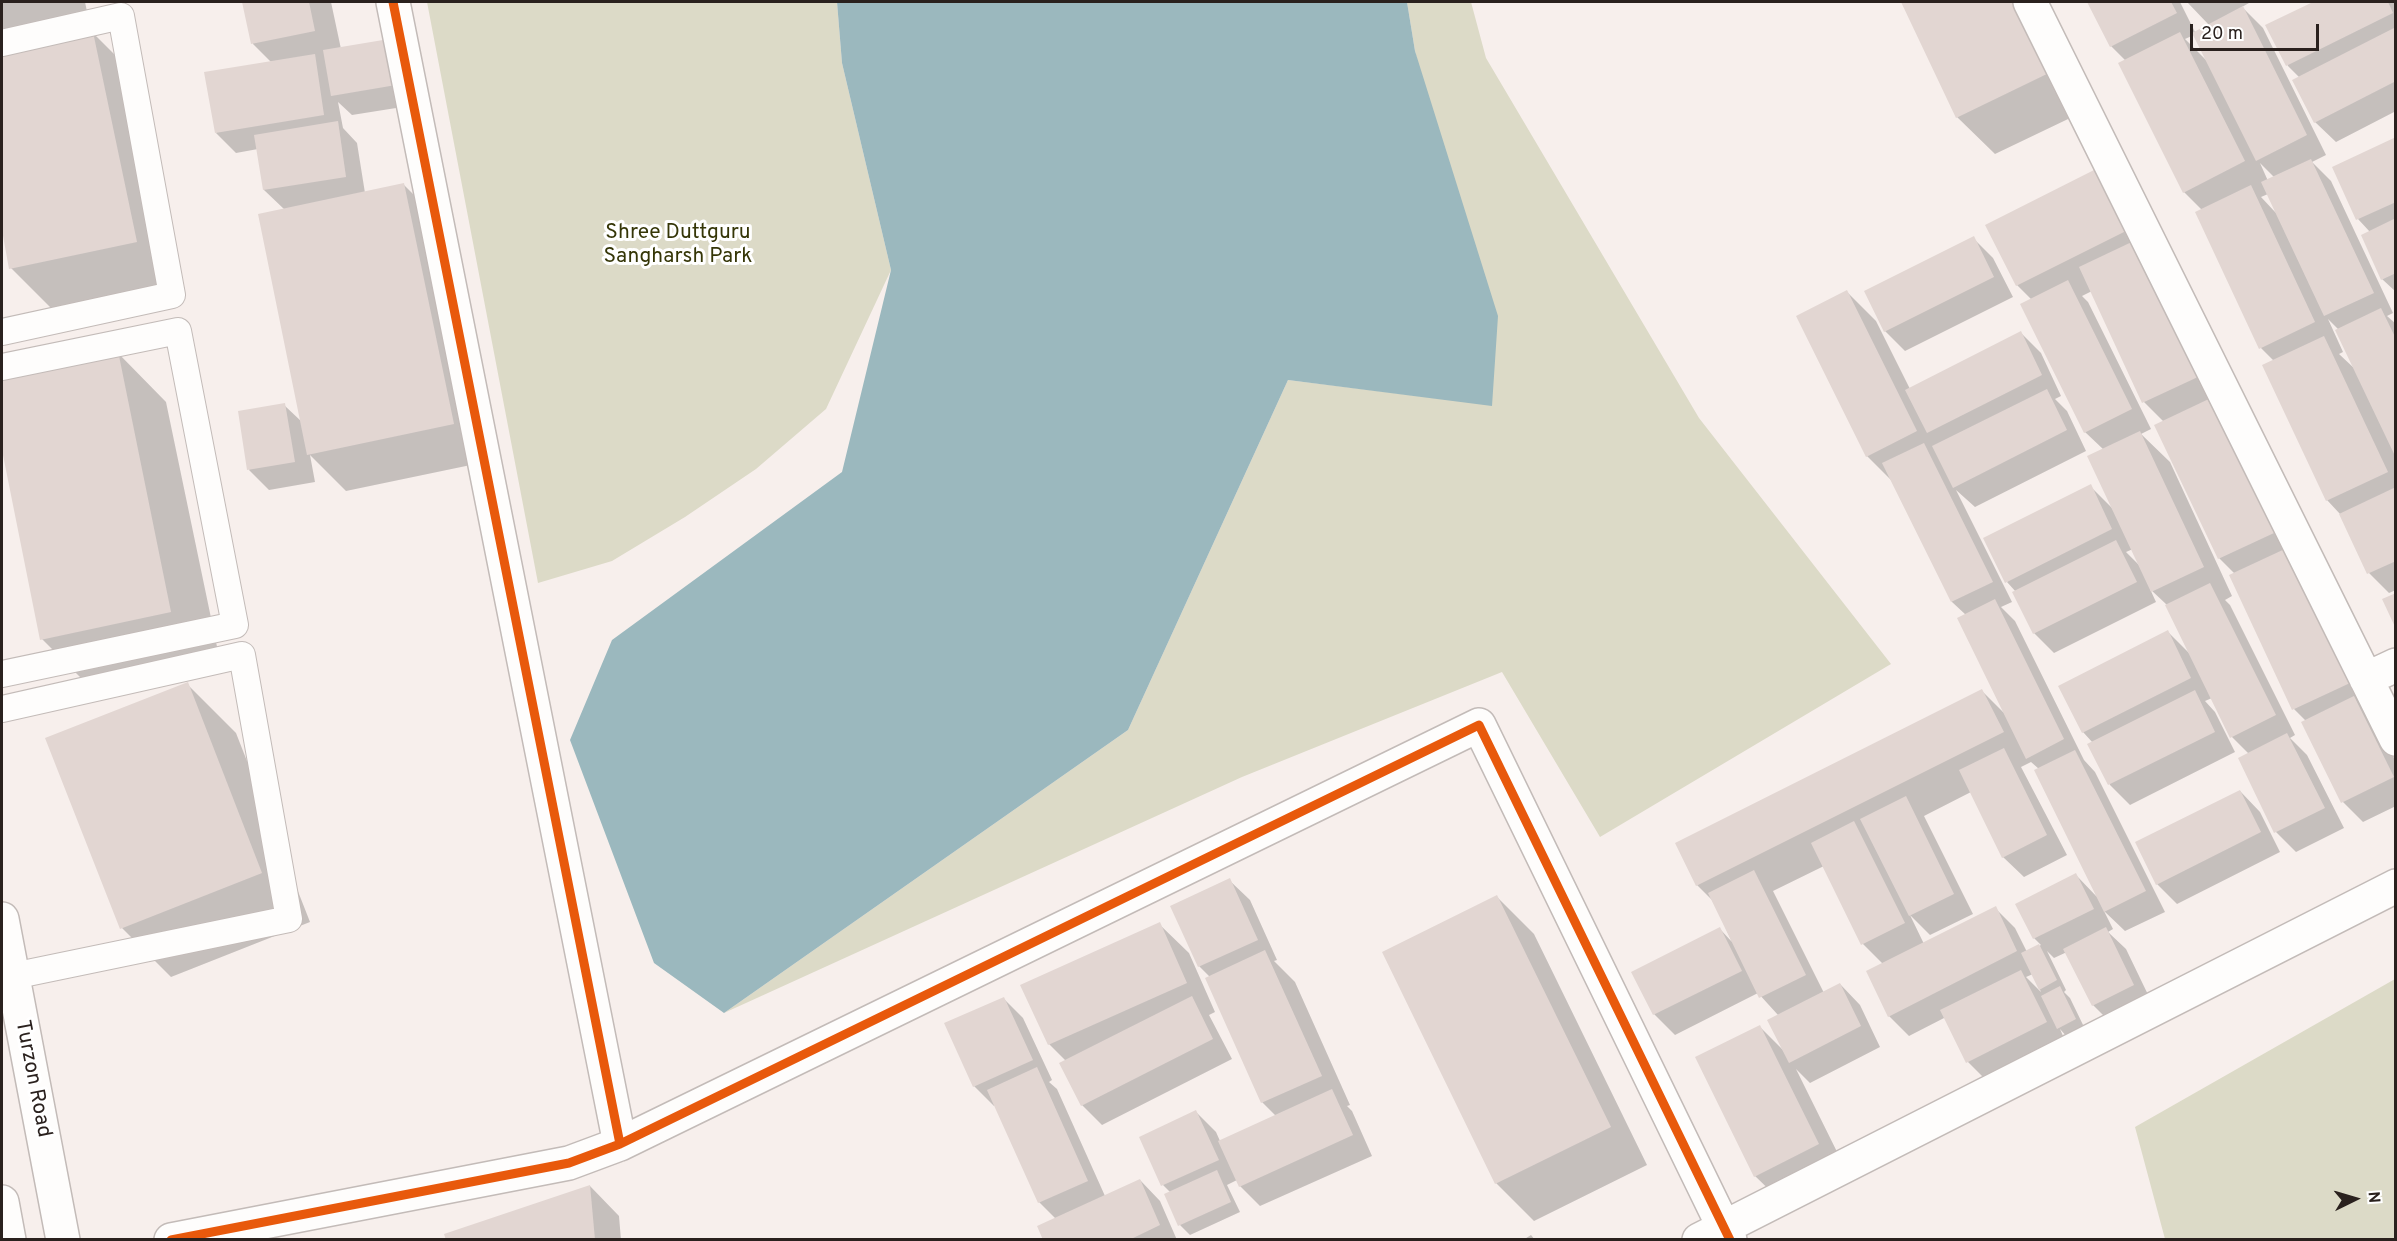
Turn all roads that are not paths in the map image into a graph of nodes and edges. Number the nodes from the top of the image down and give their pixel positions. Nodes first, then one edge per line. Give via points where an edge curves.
1 (111, 2) edge
2 (393, 2) edge
3 (2030, 2) edge
4 (2, 26) edge
5 (2, 43) edge
6 (2, 332) edge
7 (2, 367) edge
8 (2396, 665) edge
9 (2, 674) edge
10 (2366, 679) junction
11 (2, 709) edge
12 (2396, 739) edge
13 (2396, 886) edge
14 (2, 919) edge
15 (13, 976) junction
16 (620, 1144) junction
17 (2, 1202) edge
18 (1718, 1235) edge
19 (9, 1239) edge
20 (63, 1239) edge
21 (171, 1239) edge

1 - 4 lane
2 - 16 street
3 - 10 street
5 - 6 lane via 121,16 172,295
7 - 9 lane via 178,331 235,625
8 - 10 street
10 - 12 street
11 - 15 lane via 242,655 289,919
13 - 18 street
14 - 15 street, Turzon Road
15 - 20 street, Turzon Road
16 - 18 street via 1479,725
16 - 21 street via 569,1163
17 - 19 street

